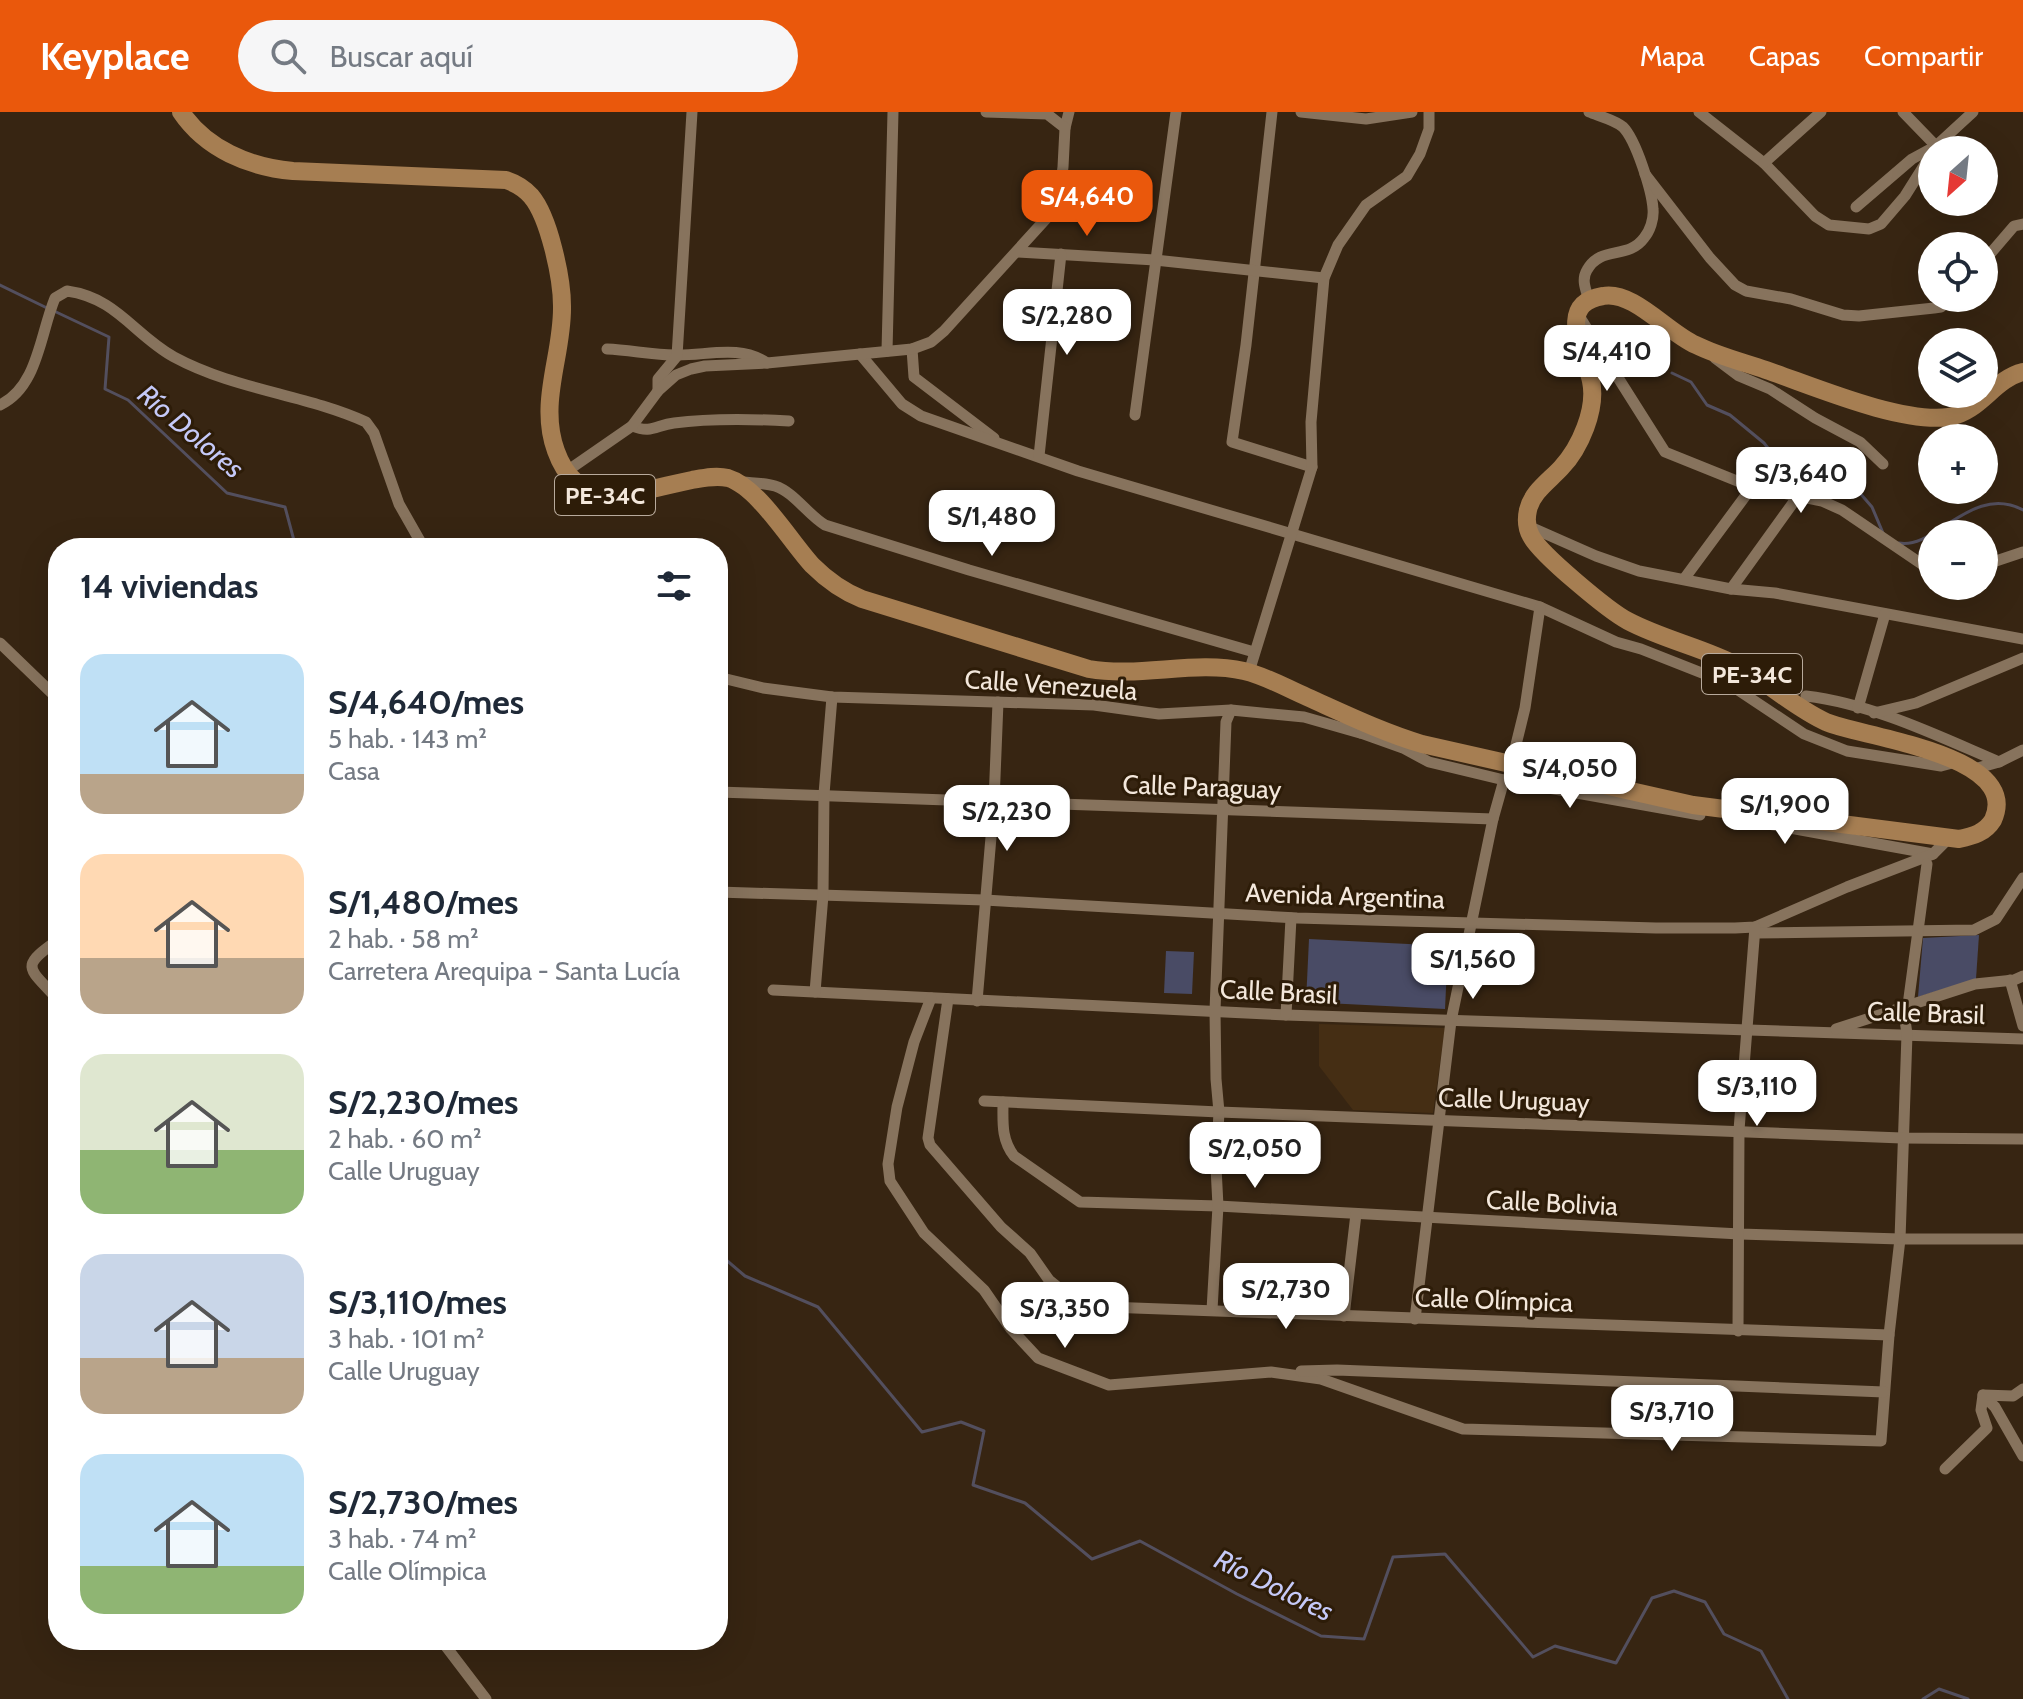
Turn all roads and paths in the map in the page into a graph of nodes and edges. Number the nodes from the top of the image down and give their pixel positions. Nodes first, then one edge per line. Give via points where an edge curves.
1 (181, 112) edge
2 (692, 112) edge
3 (893, 112) edge
4 (986, 112) edge
5 (1069, 112) edge
6 (1176, 112) edge
7 (1272, 112) edge
8 (1301, 112) edge
9 (1412, 112) edge
10 (1429, 112) edge
11 (1589, 112) edge
12 (1699, 112) edge
13 (1821, 112) edge
14 (1903, 112) edge
15 (1973, 112) edge
16 (1065, 128) junction
17 (1923, 136) edge
18 (1948, 136) edge
19 (1918, 157) edge
20 (1764, 163) junction
21 (1645, 174) junction
22 (1918, 175) edge
23 (1856, 207) dead end
24 (2023, 224) edge
25 (1998, 245) edge
26 (1018, 252) junction
27 (1061, 254) junction
28 (1155, 260) junction
29 (1253, 271) junction
30 (1324, 278) junction
31 (1584, 308) junction
32 (1918, 310) edge
33 (607, 349) dead end
34 (912, 349) junction
35 (1706, 349) junction
36 (887, 351) junction
37 (860, 354) junction
38 (677, 356) junction
39 (767, 363) junction
40 (2023, 372) edge
41 (658, 391) junction
42 (0, 405) edge
43 (1135, 415) dead end
44 (789, 421) dead end
45 (632, 426) junction
46 (1008, 447) junction
47 (1039, 456) junction
48 (1883, 464) dead end
49 (1312, 467) junction
50 (567, 471) junction
51 (735, 481) junction
52 (1752, 487) junction
53 (1798, 496) junction
54 (1528, 526) junction
55 (1293, 533) junction
56 (418, 538) edge
57 (2023, 552) edge
58 (1998, 560) edge
59 (1918, 562) edge
60 (1684, 579) junction
61 (1731, 589) junction
62 (1540, 607) junction
63 (1885, 614) junction
64 (2023, 639) edge
65 (0, 643) edge
66 (1254, 652) junction
67 (2023, 658) edge
68 (1249, 672) junction
69 (728, 679) edge
70 (48, 689) edge
71 (1806, 696) dead end
72 (832, 697) junction
73 (998, 702) junction
74 (1858, 708) junction
75 (1231, 710) junction
76 (1874, 713) junction
77 (1380, 730) junction
78 (1360, 733) junction
79 (2023, 750) edge
80 (1999, 762) junction
81 (1966, 765) junction
82 (1508, 772) junction
83 (728, 792) edge
84 (824, 794) junction
85 (994, 802) junction
86 (1221, 809) junction
87 (1493, 819) junction
88 (1949, 838) junction
89 (1930, 859) junction
90 (2023, 878) edge
91 (728, 892) edge
92 (823, 895) junction
93 (985, 900) junction
94 (1218, 913) junction
95 (1291, 918) junction
96 (1472, 923) junction
97 (1755, 930) junction
98 (1916, 932) junction
99 (48, 947) edge
100 (2023, 976) edge
101 (2010, 980) junction
102 (48, 988) edge
103 (773, 990) dead end
104 (815, 992) junction
105 (931, 998) junction
106 (948, 999) junction
107 (977, 1001) junction
108 (1908, 1005) junction
109 (1215, 1011) junction
110 (1286, 1015) junction
111 (1451, 1021) junction
112 (2023, 1026) edge
113 (1747, 1030) junction
114 (1828, 1032) junction
115 (1907, 1034) junction
116 (2023, 1039) edge
117 (984, 1101) dead end
118 (1003, 1102) junction
119 (1219, 1112) junction
120 (1439, 1120) junction
121 (1739, 1130) junction
122 (1902, 1138) junction
123 (2023, 1139) edge
124 (1218, 1206) junction
125 (1356, 1214) junction
126 (1428, 1219) junction
127 (1740, 1234) junction
128 (1900, 1239) junction
129 (2023, 1239) edge
130 (1212, 1310) junction
131 (1344, 1316) junction
132 (1415, 1319) junction
133 (1738, 1331) junction
134 (1889, 1335) junction
135 (1271, 1372) junction
136 (2023, 1389) edge
137 (1884, 1392) junction
138 (1983, 1395) junction
139 (2023, 1456) edge
140 (1945, 1469) dead end
141 (449, 1650) edge
142 (486, 1699) edge

1 - 50 main road, PE-34C via 208,141 263,167 497,179 530,194 545,222 561,291 548,410 552,440
2 - 38 street
3 - 36 street
4 - 16 street via 1047,114
5 - 16 street
6 - 28 street
7 - 29 street
8 - 9 street via 1366,119
10 - 30 street via 1429,129 1407,176 1366,205 1338,245
11 - 21 street via 1621,125
12 - 20 street
13 - 20 street
14 - 17 street
15 - 18 street
16 - 26 street via 1059,198
19 - 23 street
20 - 22 street via 1829,225 1869,229 1881,224
21 - 31 street via 1652,223 1630,251 1603,254 1589,267
21 - 32 street via 1710,258 1746,291 1843,315
24 - 25 street via 2014,226
26 - 27 street
26 - 34 street via 944,331
27 - 28 street
27 - 47 street
28 - 29 street
28 - 43 street
29 - 30 street
29 - 49 street via 1232,442
30 - 49 street
31 - 35 main road via 1606,295 1625,298
31 - 52 street via 1665,452
31 - 54 main road via 1576,335 1592,382 1590,406 1574,450 1530,504
33 - 38 street
34 - 36 street
34 - 46 street via 914,377
35 - 40 main road via 1853,400 1935,417 1961,413
35 - 48 street via 1739,376 1860,442
36 - 37 street
37 - 39 street
37 - 46 street via 911,410
38 - 39 street via 733,353 756,355
38 - 41 street via 658,379
39 - 41 street via 691,369
41 - 45 street
42 - 56 street via 26,383 55,298 67,291 87,294 107,303 174,357 230,382 366,422
44 - 45 street via 671,423 650,431
45 - 50 street
46 - 47 street
47 - 55 street
49 - 55 street
50 - 51 main road, PE-34C via 584,488 606,495 712,477
51 - 66 street via 776,486 825,525
51 - 68 main road via 821,574 862,599 1099,671
52 - 53 street
52 - 60 street
53 - 59 street via 1842,510
53 - 61 street
54 - 60 street via 1620,566
54 - 81 main road, PE-34C via 1534,542 1628,621 1738,666 1836,726 1924,746
55 - 62 street
55 - 66 street
57 - 58 street
60 - 61 street
61 - 63 street
62 - 81 street via 1735,688 1822,742 1847,751
62 - 82 street via 1525,708
63 - 64 street
63 - 74 street
65 - 70 street
66 - 68 street
67 - 76 street via 1916,703
68 - 77 main road
69 - 72 street, Calle Venezuela
71 - 74 street
72 - 73 street, Calle Venezuela
72 - 84 street
73 - 75 street, Calle Venezuela via 1094,705 1159,714
73 - 85 street
74 - 76 street
75 - 78 street, Calle Venezuela via 1304,717
75 - 86 street
76 - 80 street
77 - 78 street, Calle Venezuela
77 - 82 main road
78 - 82 street via 1429,762
79 - 80 street
80 - 81 street
81 - 88 main road via 1990,782 1997,807 1984,830
82 - 87 street
82 - 88 main road via 1693,805
82 - 89 street via 1642,806 1775,825
83 - 84 street, Calle Paraguay
84 - 85 street, Calle Paraguay
84 - 92 street
85 - 86 street, Calle Paraguay
85 - 93 street
86 - 87 street, Calle Paraguay
86 - 94 street
87 - 96 street
88 - 89 street, Avenida Argentina
89 - 97 street, Avenida Argentina via 1847,887
89 - 98 street
90 - 98 street via 1996,919 1982,927
91 - 92 street, Avenida Argentina
92 - 93 street, Avenida Argentina
92 - 104 street
93 - 94 street, Avenida Argentina
93 - 107 street
94 - 95 street, Avenida Argentina
94 - 109 street
95 - 96 street, Avenida Argentina
95 - 110 street
96 - 97 street, Avenida Argentina
96 - 111 street
97 - 98 street
97 - 113 street
98 - 108 street
99 - 102 street via 31,963
100 - 101 street
101 - 108 street via 1975,984
101 - 112 street
103 - 104 street, Calle Brasil
104 - 105 street, Calle Brasil
105 - 106 street, Calle Brasil
105 - 135 street via 897,1107 890,1181 924,1233 984,1290 1011,1329 1038,1358 1109,1385
106 - 107 street, Calle Brasil
106 - 130 street, Calle Olímpica via 928,1138 935,1153 1064,1292 1107,1307
107 - 109 street, Calle Brasil
108 - 114 street
108 - 115 street
109 - 110 street, Calle Brasil
109 - 119 street
110 - 111 street, Calle Brasil
111 - 113 street, Calle Brasil
111 - 120 street
113 - 114 street, Calle Brasil
113 - 121 street
114 - 115 street, Calle Brasil
115 - 116 street, Calle Brasil
115 - 122 street
117 - 118 street, Calle Uruguay
118 - 119 street, Calle Uruguay
118 - 124 street, Calle Bolivia via 1007,1147 1080,1202
119 - 120 street, Calle Uruguay
119 - 124 street
120 - 121 street, Calle Uruguay
120 - 126 street
121 - 122 street, Calle Uruguay
121 - 127 street
122 - 123 street, Calle Uruguay
122 - 128 street
124 - 125 street, Calle Bolivia
124 - 130 street
125 - 126 street, Calle Bolivia
125 - 131 street
126 - 127 street, Calle Bolivia
126 - 132 street
127 - 128 street, Calle Bolivia
127 - 133 street
128 - 129 street, Calle Bolivia
128 - 134 street
130 - 131 street, Calle Olímpica
131 - 132 street, Calle Olímpica
132 - 133 street, Calle Olímpica
133 - 134 street, Calle Olímpica
134 - 137 street
135 - 137 street via 1337,1370
135 - 137 street via 1321,1379 1478,1430 1881,1441
136 - 138 street via 2013,1396
138 - 139 street
138 - 140 street via 1987,1428
141 - 142 street

